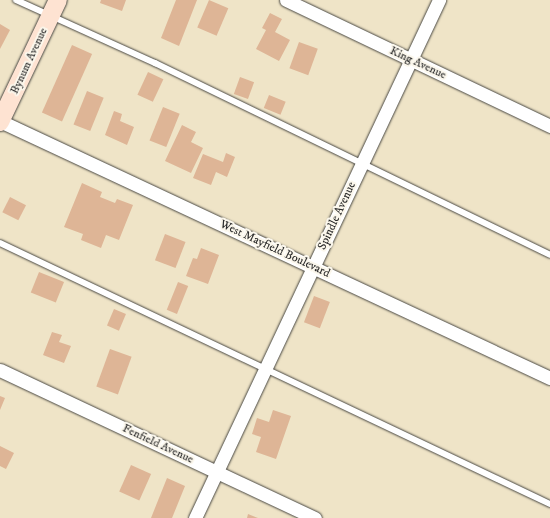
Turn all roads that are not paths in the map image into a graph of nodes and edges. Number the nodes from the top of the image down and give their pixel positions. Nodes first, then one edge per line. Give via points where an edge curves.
1 (16, 0) edge
2 (58, 0) edge
3 (286, 0) edge
4 (439, 0) edge
5 (50, 16) junction
6 (412, 60) junction
7 (0, 121) edge
8 (550, 126) edge
9 (362, 163) junction
10 (0, 243) edge
11 (550, 255) edge
12 (313, 267) junction
13 (0, 370) edge
14 (265, 370) junction
15 (550, 378) edge
16 (216, 472) junction
17 (550, 504) edge
18 (195, 518) edge
19 (315, 518) edge

1 - 5 lane
2 - 5 main road, Bynum Avenue
3 - 6 street, King Avenue
4 - 6 street, Spindle Avenue
5 - 7 main road, Bynum Avenue
5 - 9 lane
6 - 8 street, King Avenue
6 - 9 street, Spindle Avenue
7 - 12 street, West Mayfield Boulevard
9 - 11 lane
9 - 12 street, Spindle Avenue
10 - 14 lane
12 - 14 street, Spindle Avenue
12 - 15 street, West Mayfield Boulevard
13 - 16 street, Fenfield Avenue
14 - 16 street, Spindle Avenue
14 - 17 lane
16 - 18 street, Spindle Avenue
16 - 19 street, Fenfield Avenue

